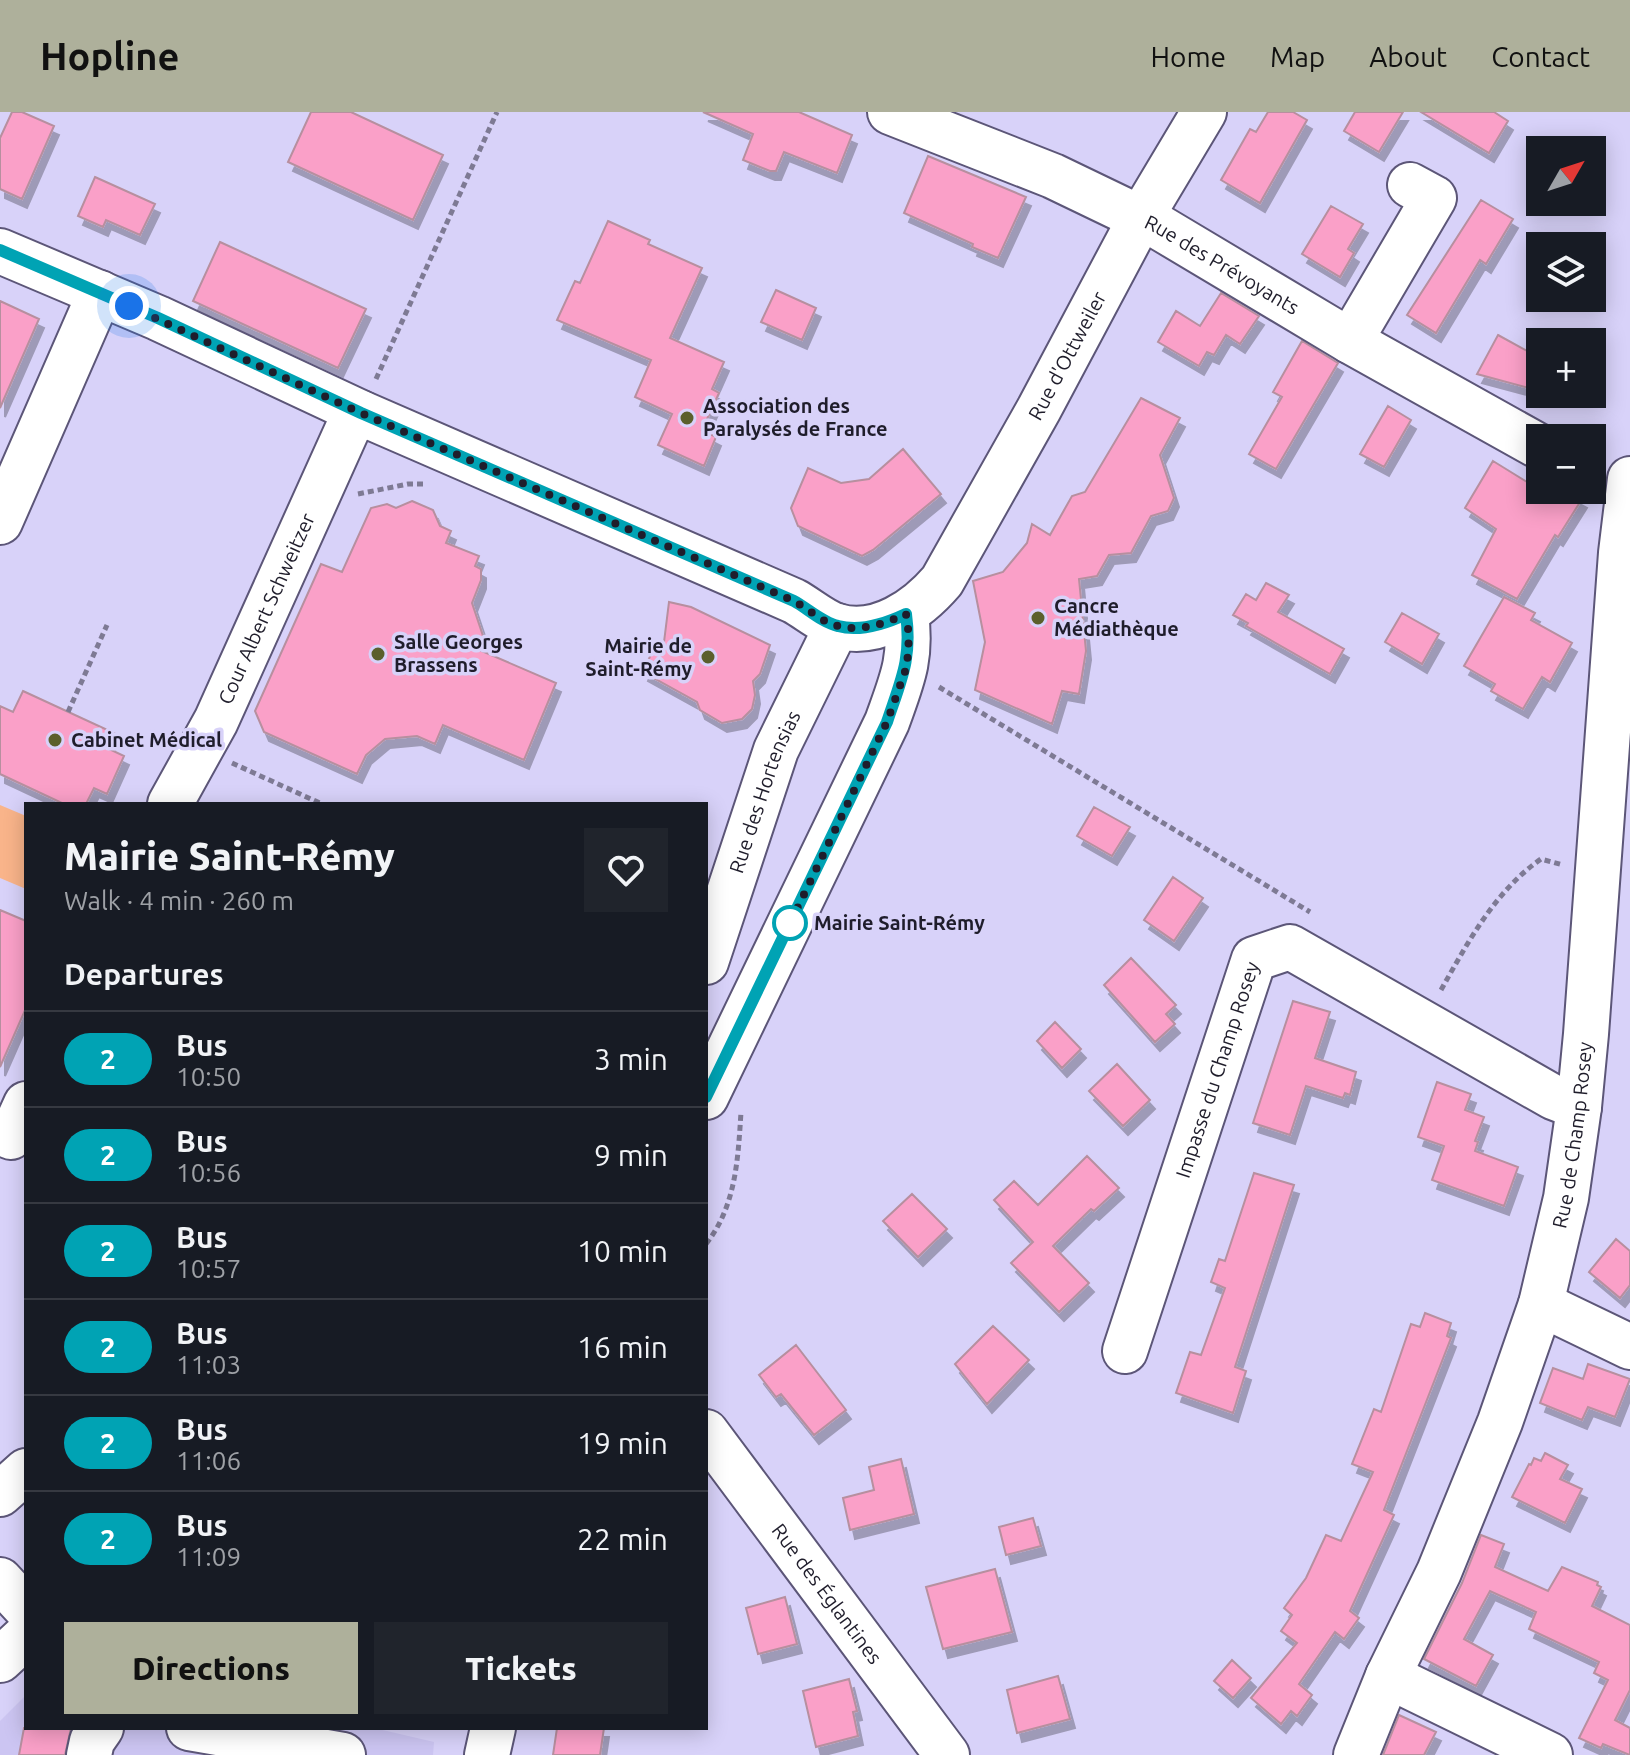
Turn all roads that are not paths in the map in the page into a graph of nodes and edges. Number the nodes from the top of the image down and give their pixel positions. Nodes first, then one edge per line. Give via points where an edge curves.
1 (890, 112) edge
2 (1204, 112) edge
3 (1410, 185) dead end
4 (1140, 219) junction
5 (0, 251) edge
6 (100, 293) junction
7 (1350, 341) junction
8 (361, 413) junction
9 (1526, 439) edge
10 (1617, 482) edge
11 (0, 522) edge
12 (1626, 555) edge
13 (914, 622) junction
14 (837, 626) junction
15 (171, 802) edge
16 (1608, 891) edge
17 (708, 956) edge
18 (708, 1093) edge
19 (1579, 1107) junction
20 (1541, 1304) junction
21 (1630, 1347) edge
22 (1125, 1351) dead end
23 (708, 1435) edge
24 (24, 1473) edge
25 (0, 1494) edge
26 (0, 1580) edge
27 (24, 1606) edge
28 (24, 1638) edge
29 (0, 1660) edge
30 (1388, 1676) junction
31 (100, 1730) edge
32 (200, 1730) edge
33 (493, 1730) edge
34 (89, 1755) edge
35 (343, 1755) edge
36 (487, 1755) edge
37 (947, 1755) edge
38 (1356, 1755) edge
39 (1550, 1755) edge

1 - 4 street, Rue des Prévoyants via 1053,176
2 - 4 street, Rue d'Ottweiler
3 - 7 street via 1434,198
4 - 7 street, Rue des Prévoyants
4 - 13 street, Rue d'Ottweiler via 949,570
5 - 6 street
6 - 8 street
6 - 11 street
7 - 9 street, Rue des Prévoyants
8 - 14 street via 794,601
8 - 15 street, Cour Albert Schweitzer via 348,428 216,721
10 - 12 street, Rue de Champ Rosey
12 - 16 street, Rue de Champ Rosey
13 - 14 street
13 - 18 street via 907,666 887,722
14 - 17 street, Rue des Hortensias via 776,750
16 - 19 street, Rue de Champ Rosey
19 - 20 street, Rue de Champ Rosey via 1566,1198
19 - 22 street, Impasse du Champ Rosey via 1290,947 1254,959
20 - 21 street
20 - 30 street, Rue de Champ Rosey via 1445,1559
23 - 37 street, Rue des Églantines
24 - 25 street
26 - 27 street
28 - 29 street
30 - 38 street, Rue de Champ Rosey
30 - 39 street
31 - 34 street
32 - 35 street
33 - 36 street

